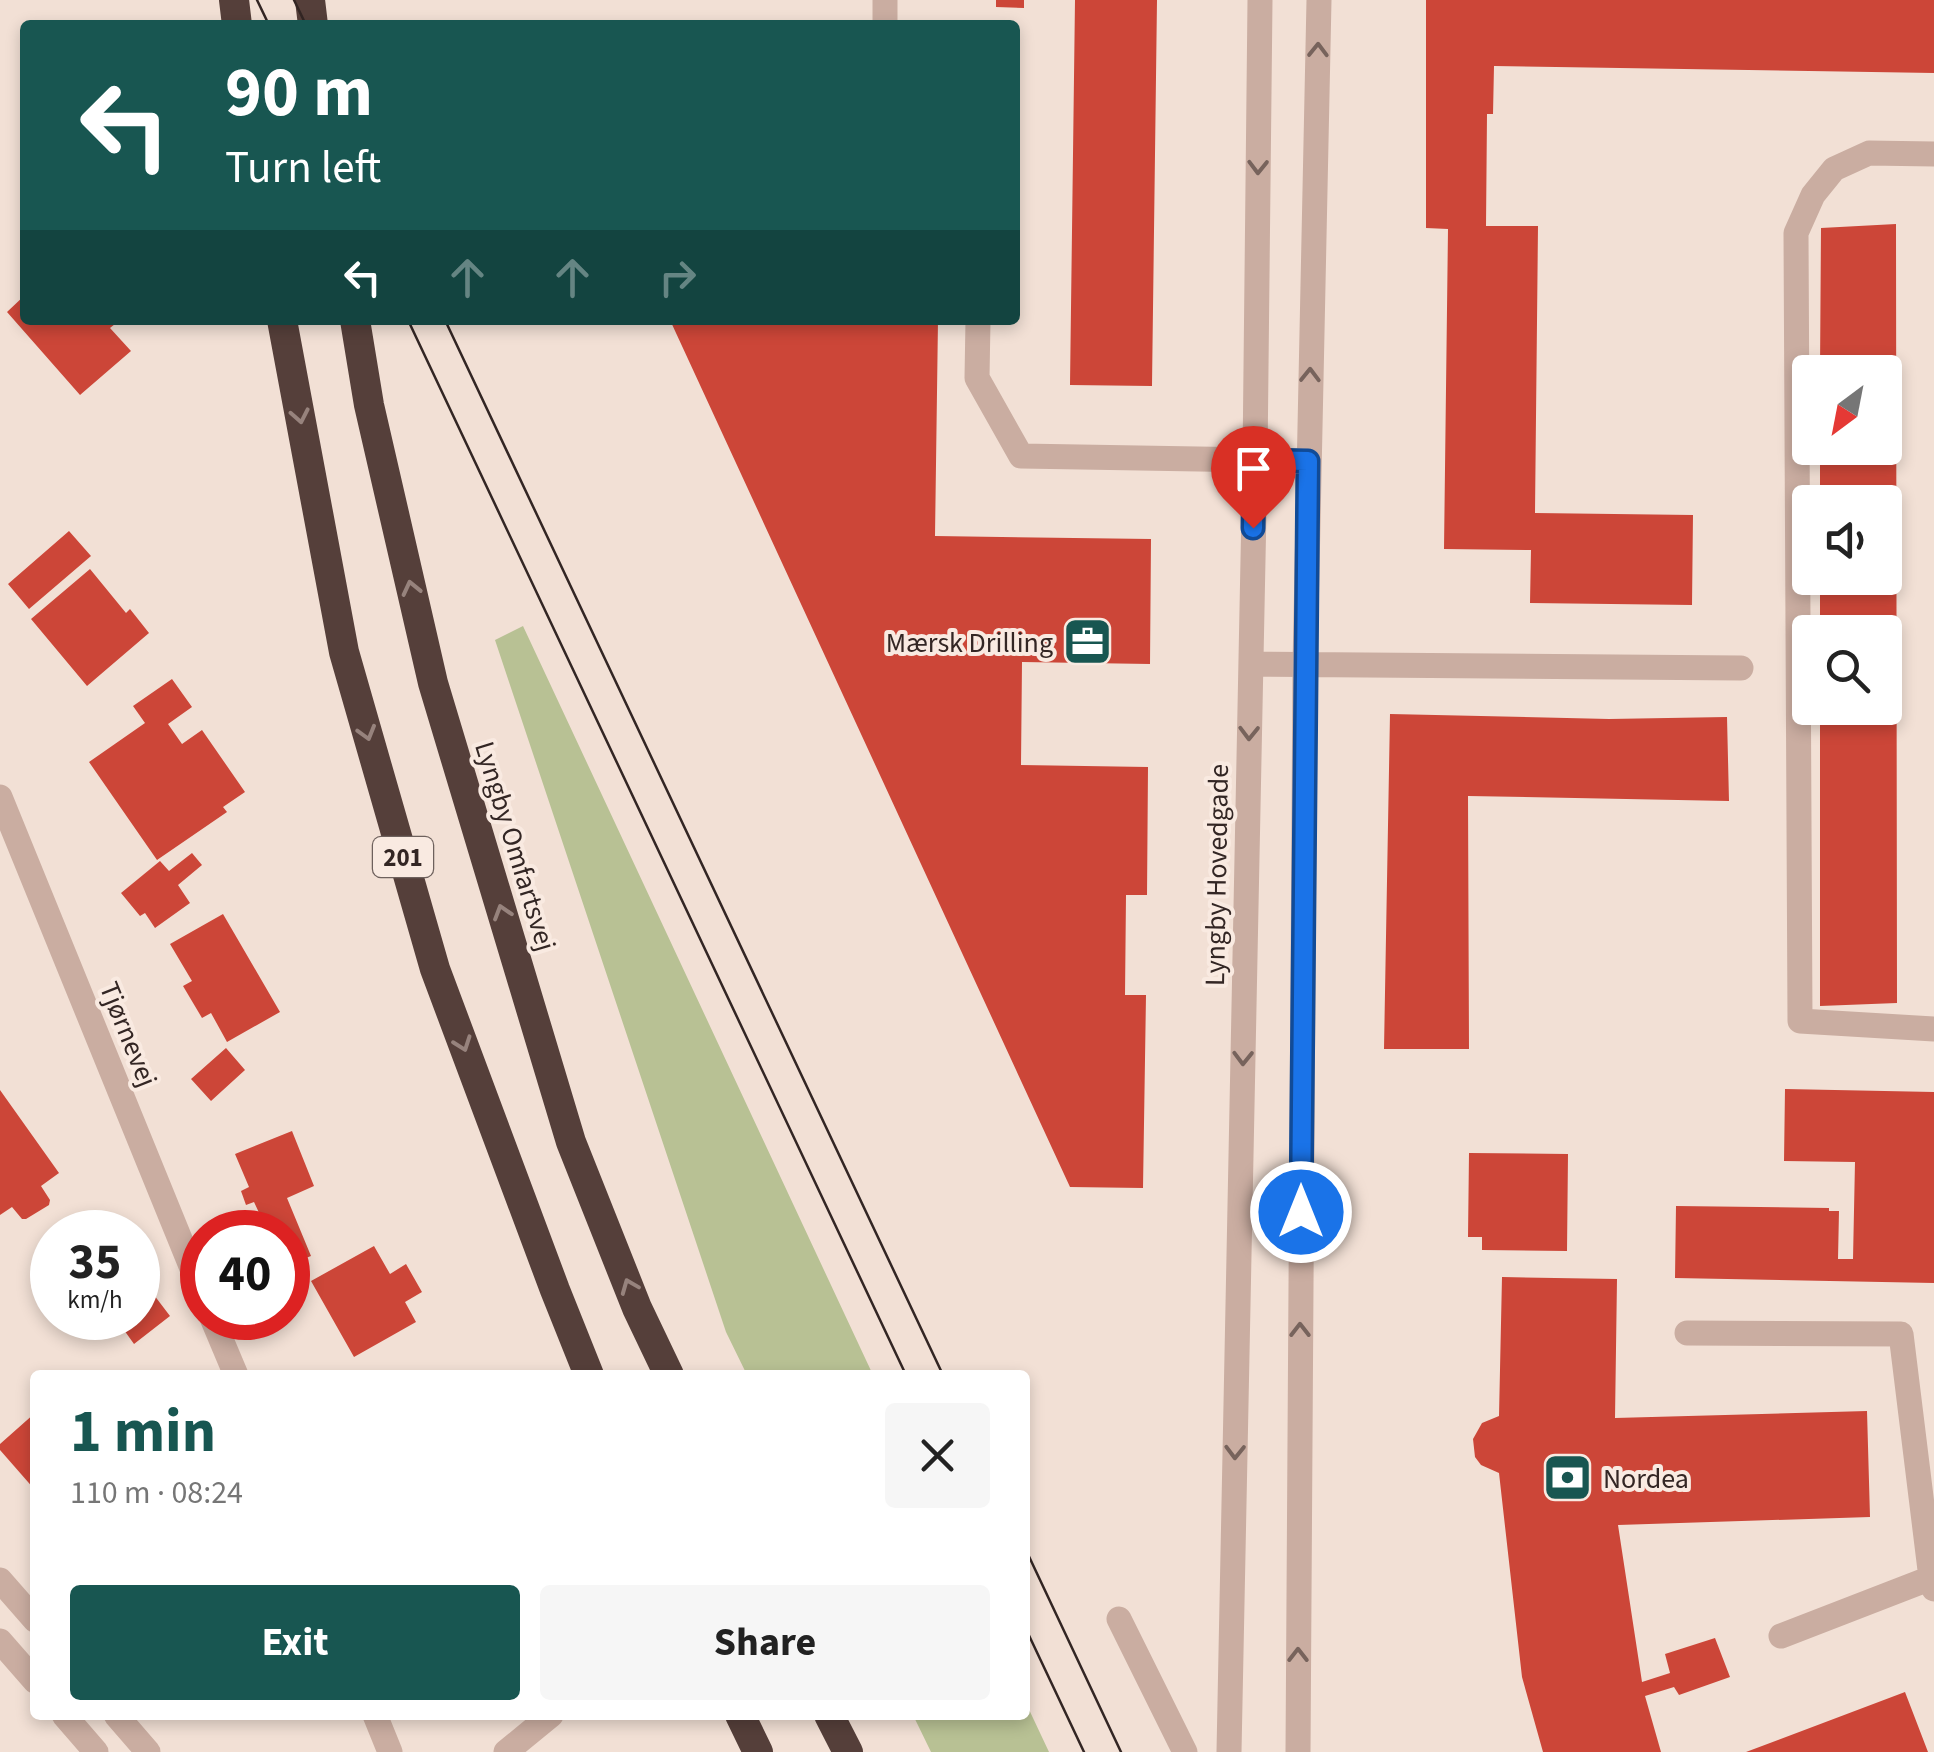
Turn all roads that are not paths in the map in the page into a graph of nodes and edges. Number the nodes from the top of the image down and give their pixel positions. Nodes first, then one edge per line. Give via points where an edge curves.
1 (1260, 0) edge
2 (1319, 0) edge
3 (1934, 154) edge
4 (283, 325) edge
5 (356, 325) edge
6 (978, 325) edge
7 (1254, 460) junction
8 (1308, 461) junction
9 (1250, 664) junction
10 (1305, 664) junction
11 (1741, 668) dead end
12 (0, 797) edge
13 (1934, 1029) edge
14 (180, 1239) edge
15 (1687, 1333) dead end
16 (221, 1340) edge
17 (234, 1370) edge
18 (587, 1370) edge
19 (667, 1370) edge
20 (1932, 1584) edge
21 (3, 1590) edge
22 (30, 1615) edge
23 (1119, 1619) dead end
24 (1781, 1636) dead end
25 (0, 1641) edge
26 (30, 1675) edge
27 (68, 1720) edge
28 (120, 1720) edge
29 (376, 1720) edge
30 (545, 1720) edge
31 (742, 1720) edge
32 (832, 1720) edge
33 (96, 1752) edge
34 (148, 1752) edge
35 (390, 1752) edge
36 (506, 1752) edge
37 (758, 1752) edge
38 (848, 1752) edge
39 (1185, 1752) edge
40 (1229, 1752) edge
41 (1298, 1752) edge

1 -> 7 street, Lyngby Hovedgade
8 -> 2 street
3 - 13 street via 1869,153 1834,169 1796,233 1800,1021
4 -> 18 highway, 201 via 344,652 430,950
19 -> 5 highway, Lyngby Omfartsvej via 572,1142 433,683
6 - 7 street via 977,378 1021,456
7 - 8 street
7 - 9 street, Lyngby Hovedgade
8 - 10 street
9 - 10 street
9 -> 40 street, Lyngby Hovedgade
10 - 11 street
41 -> 10 street
12 - 14 street, Tjørnevej
15 - 20 street via 1901,1334
16 - 17 street
20 - 24 street
21 - 22 street
23 - 39 street
25 - 26 street
27 - 33 street
28 - 34 street
29 - 35 street
30 - 36 street
31 - 37 highway
32 - 38 highway

